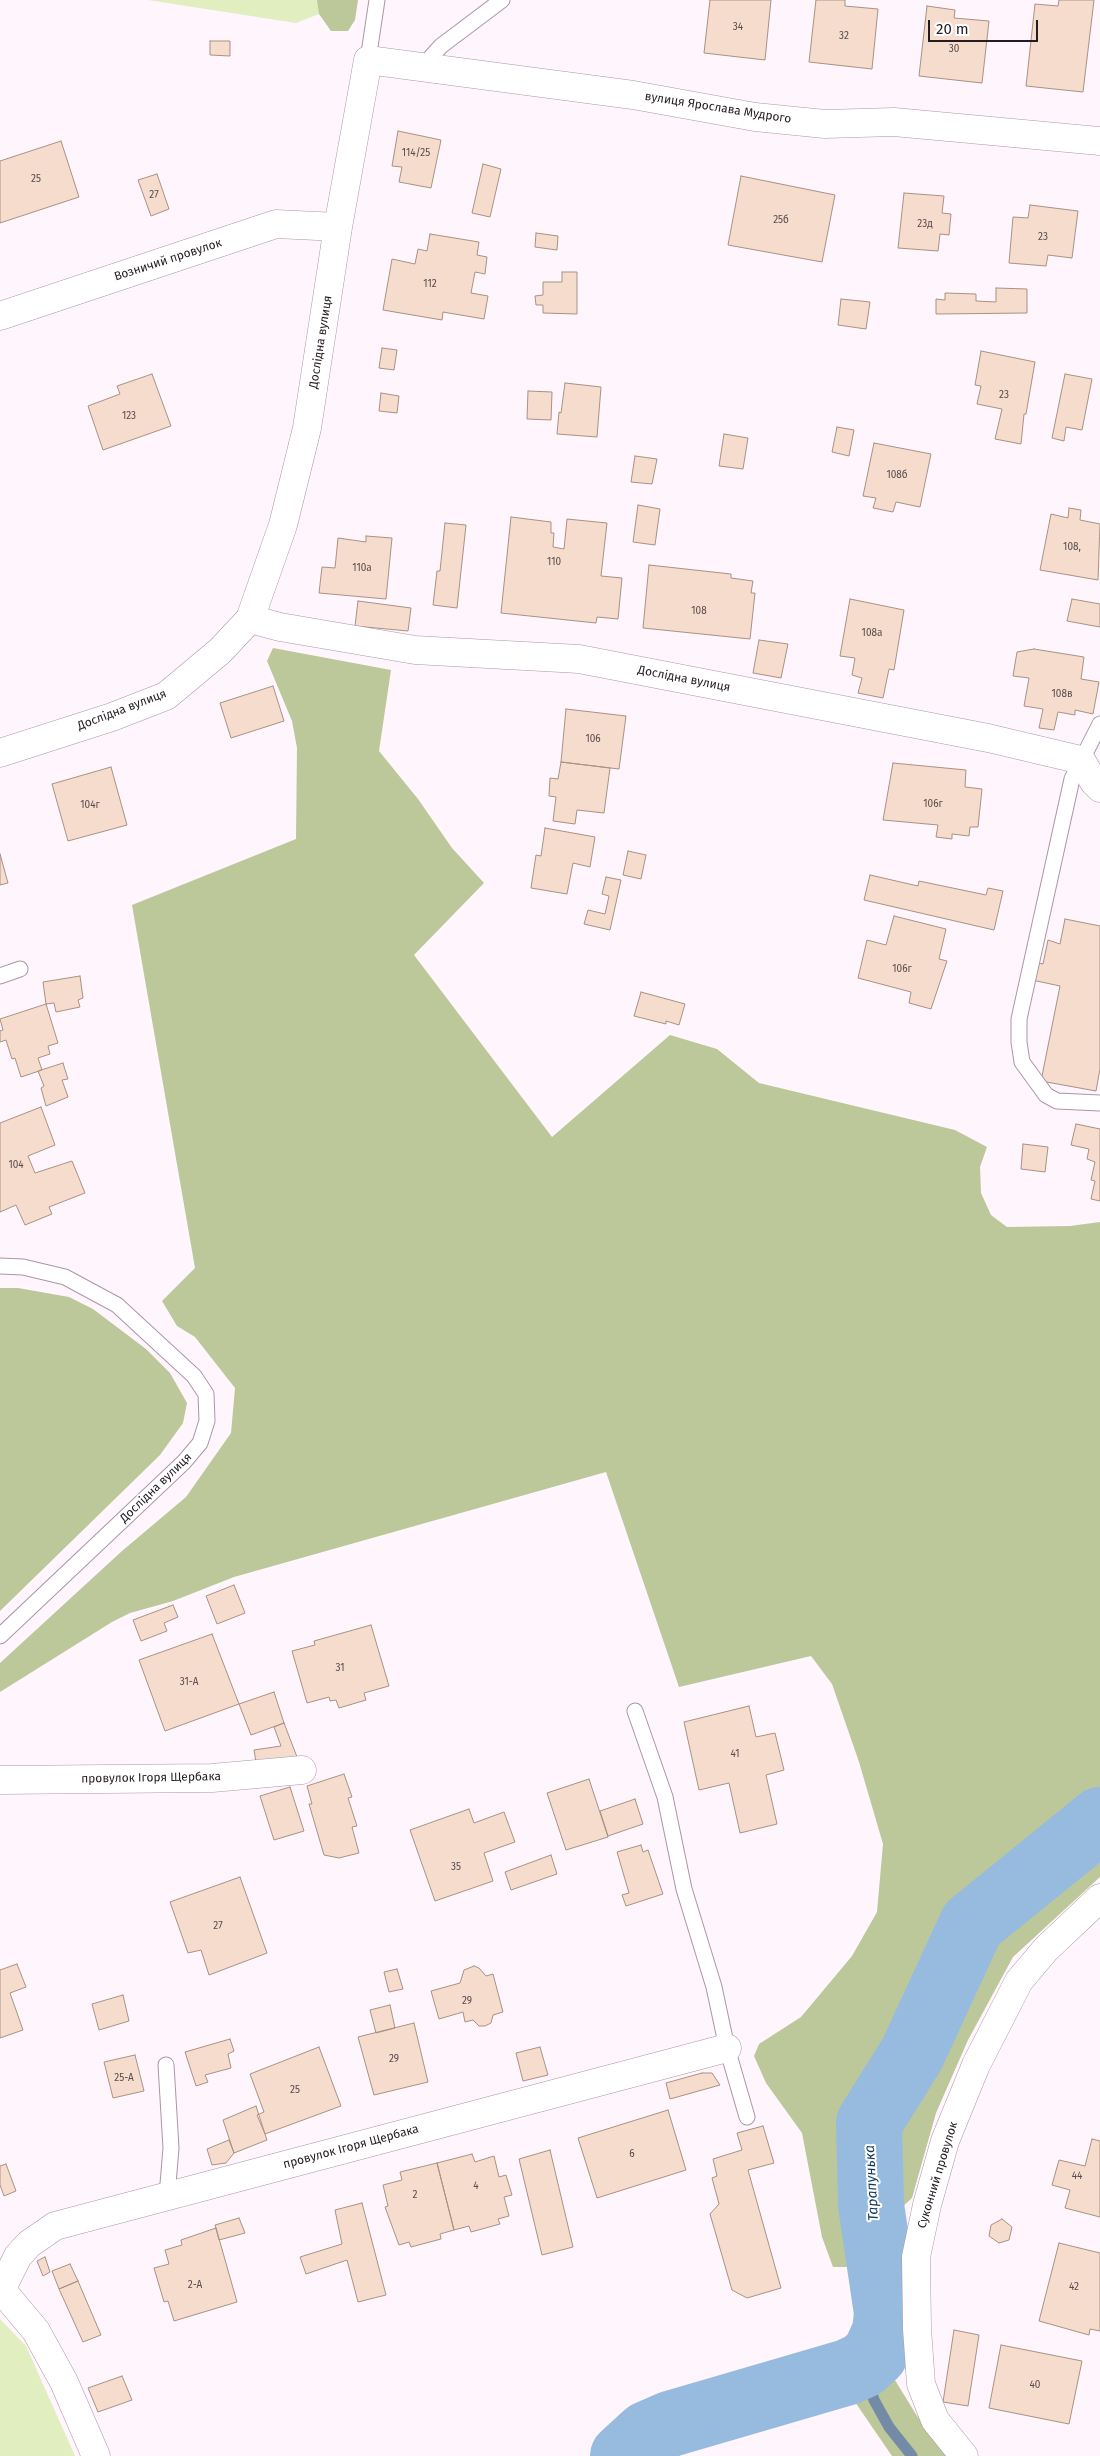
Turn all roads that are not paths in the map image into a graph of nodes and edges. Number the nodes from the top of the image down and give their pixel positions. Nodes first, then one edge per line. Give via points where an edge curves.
1 (377, 0) edge
2 (502, 0) edge
3 (368, 60) junction
4 (422, 66) junction
5 (1100, 141) edge
6 (338, 227) junction
7 (0, 316) edge
8 (250, 618) junction
9 (1100, 724) edge
10 (0, 753) edge
11 (1081, 760) junction
12 (1100, 788) edge
13 (20, 969) dead end
14 (0, 976) edge
15 (1100, 1103) edge
16 (0, 1266) edge
17 (0, 1636) edge
18 (635, 1711) dead end
19 (302, 1770) dead end
20 (0, 1780) edge
21 (1100, 1898) edge
22 (727, 2048) junction
23 (166, 2065) dead end
24 (747, 2117) dead end
25 (167, 2196) junction
26 (1, 2288) edge
27 (96, 2456) edge
28 (964, 2456) edge

1 - 3 lane
2 - 4 lane via 441,46
3 - 4 street, вулиця Ярослава Мудрого
3 - 6 street, Дослідна вулиця
4 - 5 street, вулиця Ярослава Мудрого via 633,94 754,117 825,124 894,122
6 - 7 street, Возничий провулок via 276,224
6 - 8 street, Дослідна вулиця via 307,428 283,525
8 - 10 street, Дослідна вулиця via 220,651 166,696
8 - 11 street, Дослідна вулиця via 280,627 415,650 579,659 988,738
9 - 11 lane
11 - 12 street
11 - 15 lane via 1072,780 1031,961 1019,1019 1019,1042 1022,1062 1046,1094 1057,1101
13 - 14 lane
16 - 17 lane, Дослідна вулиця via 23,1267 65,1277 117,1305 194,1376 206,1394 207,1421 200,1443 184,1462
18 - 22 lane via 665,1797 684,1889 714,1987
19 - 20 street, провулок Ігоря Щербака via 212,1778
21 - 28 street, Суконний провулок via 1046,1949 1019,1981 976,2065 945,2141 927,2205 916,2257 921,2384 935,2420
22 - 24 lane
22 - 25 street, провулок Ігоря Щербака
23 - 25 lane via 171,2148
25 - 26 street, провулок Ігоря Щербака via 55,2226 18,2256
26 - 27 street, провулок Ігоря Щербака via 36,2331 64,2382

